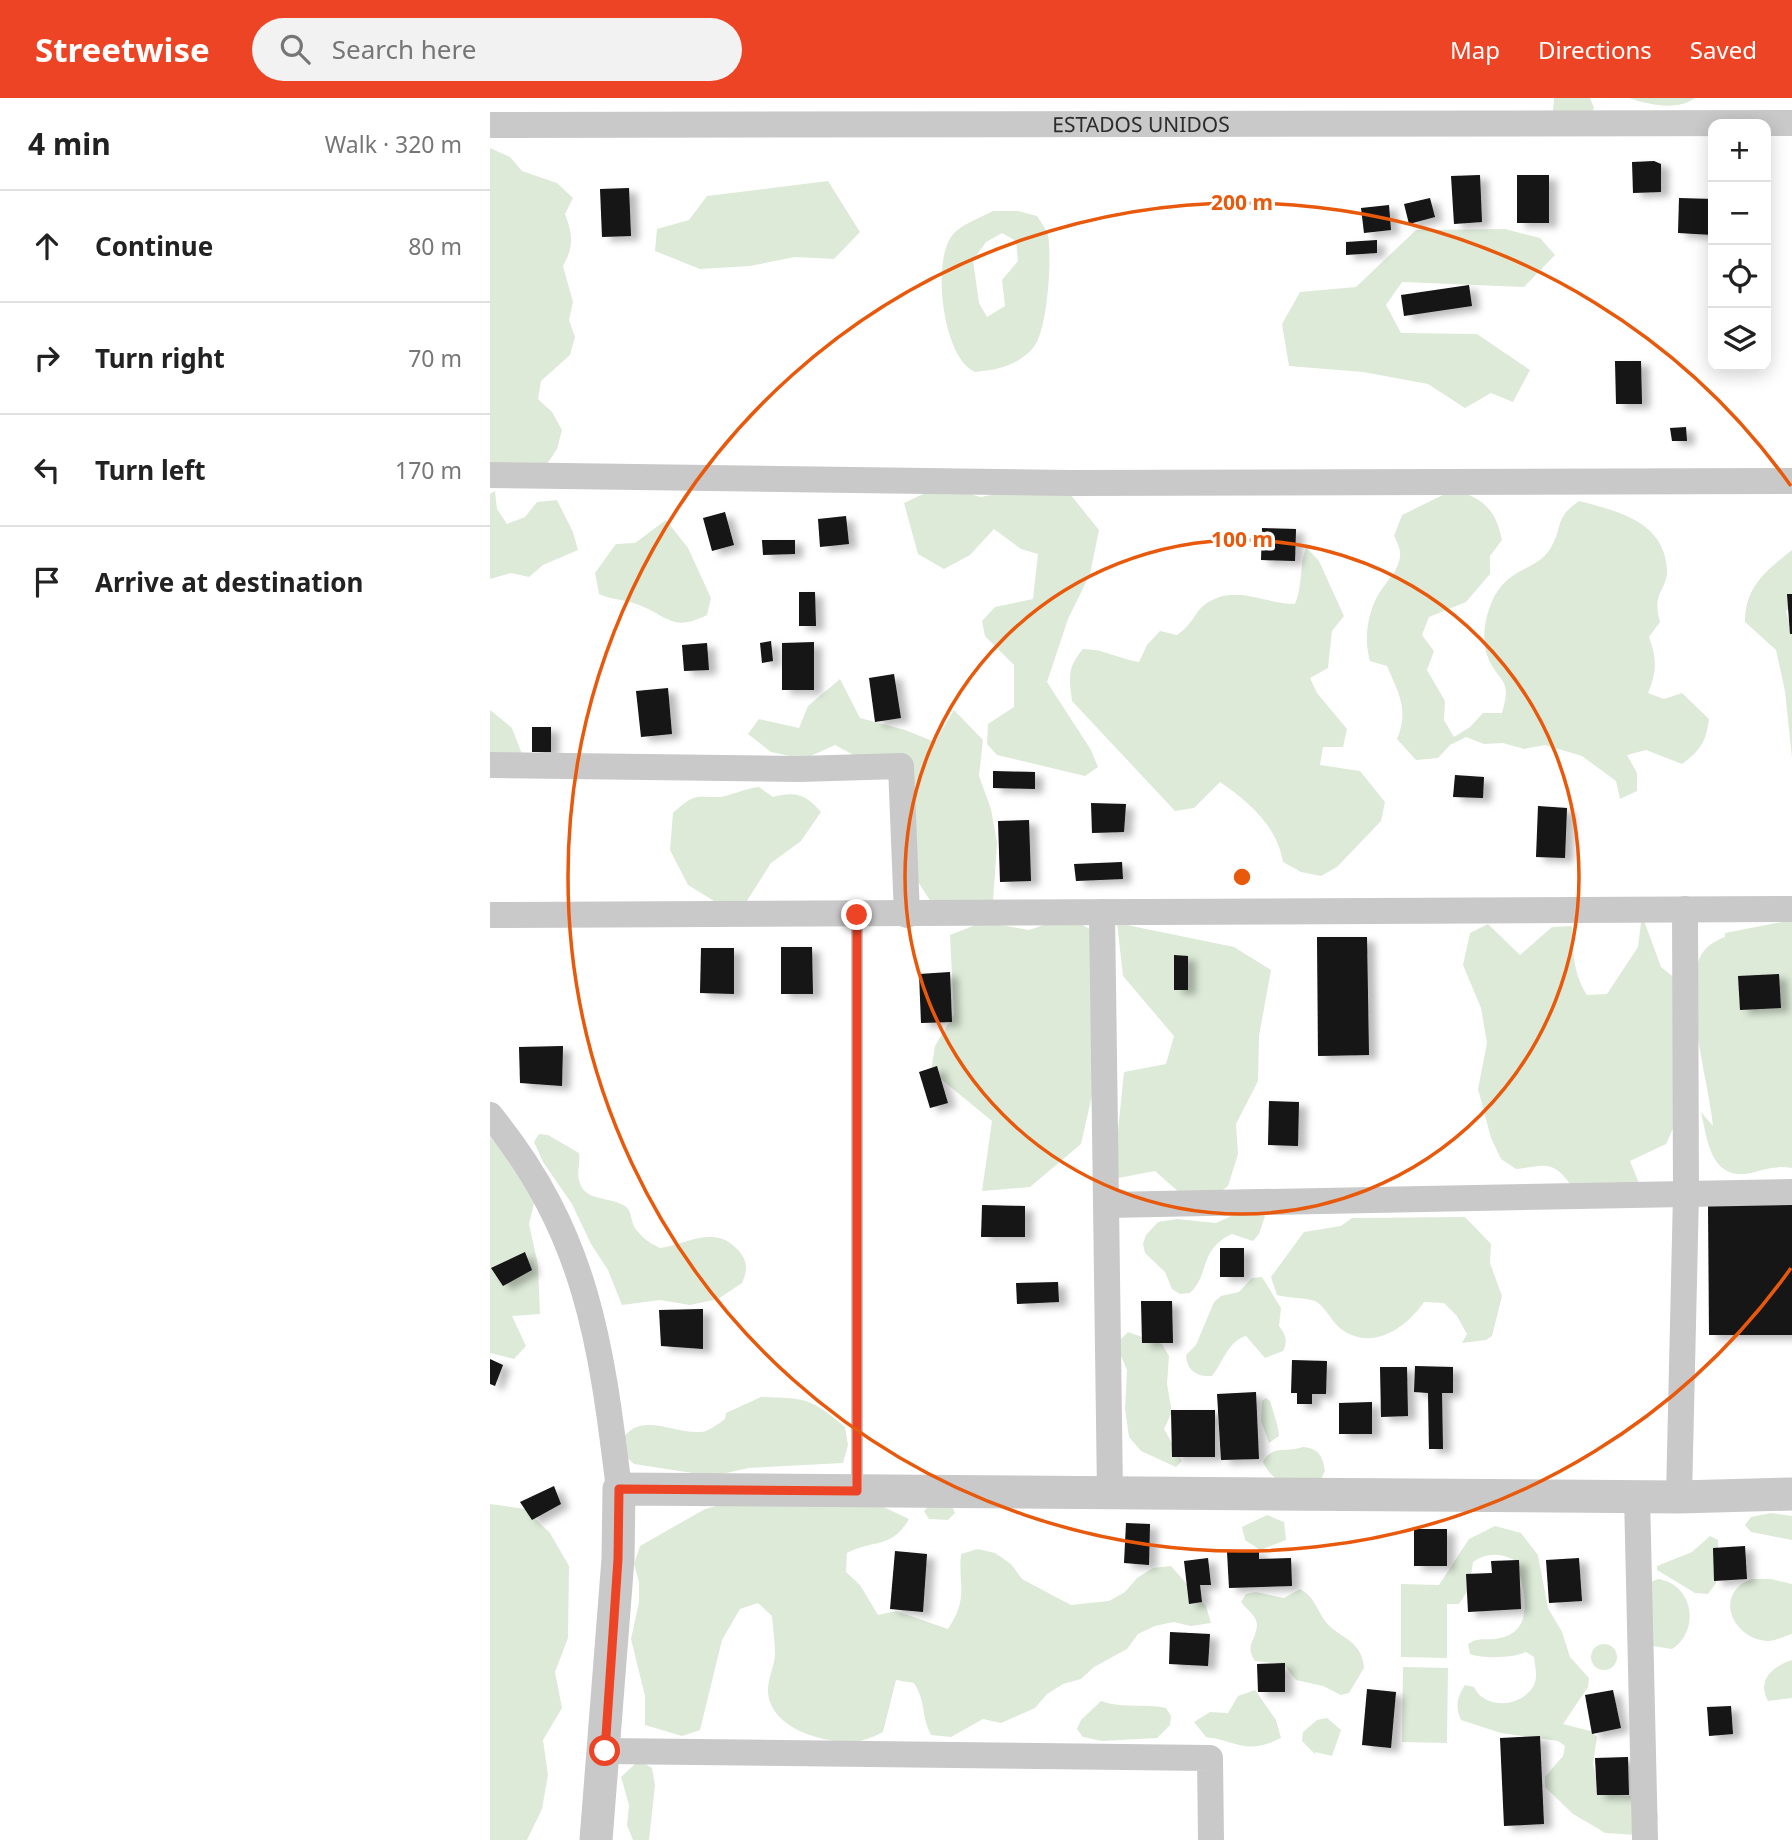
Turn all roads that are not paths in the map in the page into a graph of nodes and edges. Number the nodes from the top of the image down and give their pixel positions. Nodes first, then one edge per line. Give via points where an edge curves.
1 (1792, 123) edge
2 (490, 125) edge
3 (490, 475) edge
4 (1792, 481) edge
5 (490, 765) edge
6 (1685, 909) junction
7 (1792, 909) edge
8 (1102, 912) junction
9 (490, 915) edge
10 (857, 915) junction
11 (907, 915) junction
12 (490, 1115) edge
13 (1792, 1192) edge
14 (1686, 1194) junction
15 (1106, 1205) junction
16 (619, 1489) junction
17 (857, 1491) junction
18 (1110, 1493) junction
19 (1792, 1494) edge
20 (1637, 1496) junction
21 (1679, 1497) junction
22 (605, 1751) junction
23 (596, 1840) edge
24 (1212, 1840) edge
25 (1645, 1840) edge

1 - 2 street, ESTADOS UNIDOS
3 - 4 street via 1072,483
5 - 11 street via 901,766
6 - 7 street
6 - 8 street
6 - 14 street
8 - 11 street
8 - 15 street
9 - 10 street
10 - 11 street
10 - 17 lane
12 - 16 street via 524,1156 559,1222 588,1295 605,1374
13 - 14 street
14 - 15 street
14 - 21 street
15 - 18 street
16 - 17 street
16 - 22 street
17 - 18 street
18 - 20 street
19 - 21 street
20 - 21 street
20 - 25 street
22 - 23 street
22 - 24 street via 1210,1758

